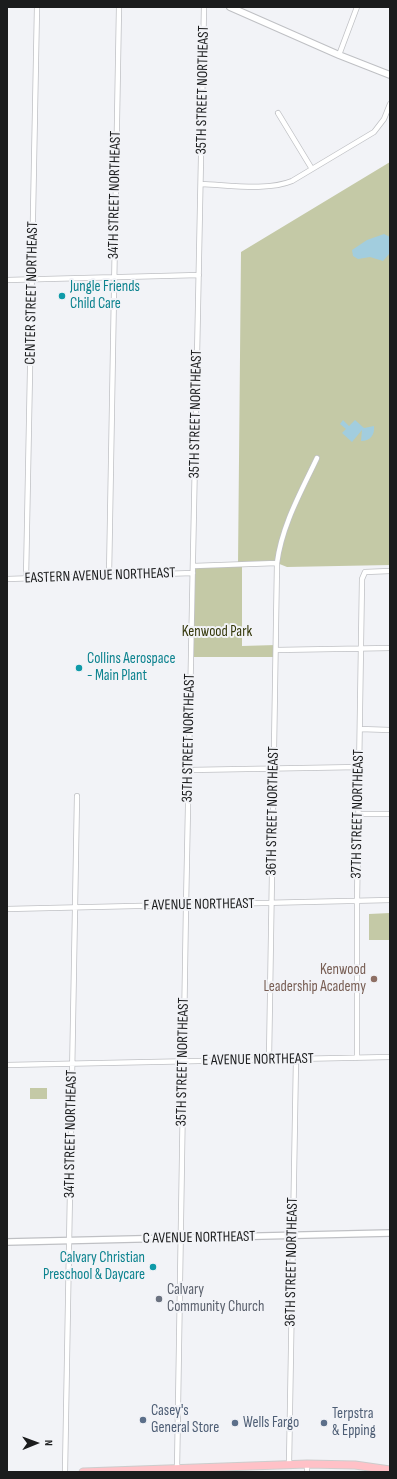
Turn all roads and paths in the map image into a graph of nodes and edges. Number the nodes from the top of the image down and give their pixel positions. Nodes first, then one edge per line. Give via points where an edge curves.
1 (37, 7) edge
2 (119, 7) edge
3 (204, 7) edge
4 (230, 7) edge
5 (357, 7) edge
6 (339, 55) junction
7 (390, 75) edge
8 (390, 104) edge
9 (278, 112) dead end
10 (312, 169) junction
11 (202, 184) junction
12 (199, 275) junction
13 (113, 278) junction
14 (33, 279) junction
15 (7, 280) edge
16 (316, 458) dead end
17 (277, 563) junction
18 (193, 566) junction
19 (390, 571) edge
20 (193, 574) junction
21 (109, 576) junction
22 (26, 578) junction
23 (7, 579) edge
24 (362, 648) junction
25 (390, 648) edge
26 (276, 650) junction
27 (360, 729) junction
28 (390, 730) edge
29 (360, 767) junction
30 (274, 769) junction
31 (189, 770) junction
32 (77, 796) dead end
33 (359, 814) junction
34 (390, 814) edge
35 (390, 900) edge
36 (357, 902) junction
37 (272, 904) junction
38 (186, 906) junction
39 (75, 908) junction
40 (7, 909) edge
41 (390, 1057) edge
42 (357, 1058) junction
43 (269, 1059) junction
44 (296, 1059) junction
45 (184, 1061) junction
46 (72, 1064) junction
47 (7, 1065) edge
48 (390, 1233) edge
49 (293, 1236) junction
50 (181, 1239) junction
51 (69, 1241) junction
52 (7, 1242) edge
53 (307, 1464) junction
54 (289, 1465) junction
55 (177, 1470) edge
56 (390, 1470) edge
57 (65, 1472) edge
58 (83, 1472) edge
59 (307, 1472) edge

1 - 14 street, CENTER STREET NORTHEAST
2 - 13 street, 34TH STREET NORTHEAST
3 - 11 street, 35TH STREET NORTHEAST
4 - 6 main road
5 - 6 street
6 - 7 main road
8 - 10 street via 384,119 374,132
9 - 10 street
10 - 11 street via 284,184
11 - 12 street, 35TH STREET NORTHEAST
12 - 13 street
12 - 18 street, 35TH STREET NORTHEAST
13 - 14 street
13 - 21 street, 34TH STREET NORTHEAST
14 - 15 street
14 - 22 street, CENTER STREET NORTHEAST
16 - 17 street, 36TH STREET NORTHEAST via 286,524
17 - 18 street, EASTERN AVENUE NORTHEAST
17 - 26 street, 36TH STREET NORTHEAST
18 - 20 street, 35TH STREET NORTHEAST
19 - 24 street, 37TH STREET NORTHEAST via 365,572 362,579
20 - 21 street, EASTERN AVENUE NORTHEAST
20 - 31 street, 35TH STREET NORTHEAST
21 - 22 street, EASTERN AVENUE NORTHEAST
22 - 23 street, EASTERN AVENUE NORTHEAST
24 - 25 street
24 - 26 street
24 - 27 street, 37TH STREET NORTHEAST
26 - 30 street, 36TH STREET NORTHEAST
27 - 28 street
27 - 29 street, 37TH STREET NORTHEAST
29 - 30 street
29 - 33 street, 37TH STREET NORTHEAST
30 - 31 street
30 - 37 street, 36TH STREET NORTHEAST
31 - 38 street, 35TH STREET NORTHEAST
32 - 39 street, 34TH STREET NORTHEAST
33 - 34 street
33 - 36 street, 37TH STREET NORTHEAST
35 - 36 street, F AVENUE NORTHEAST
36 - 37 street, F AVENUE NORTHEAST
36 - 42 street, 37TH STREET NORTHEAST
37 - 38 street, F AVENUE NORTHEAST
37 - 43 street, 36TH STREET NORTHEAST
38 - 39 street, F AVENUE NORTHEAST
38 - 45 street, 35TH STREET NORTHEAST
39 - 40 street, F AVENUE NORTHEAST
39 - 46 street, 34TH STREET NORTHEAST
41 - 42 street, E AVENUE NORTHEAST
42 - 44 street, E AVENUE NORTHEAST
43 - 44 street, E AVENUE NORTHEAST
43 - 45 street, E AVENUE NORTHEAST
44 - 49 street, 36TH STREET NORTHEAST
45 - 46 street, E AVENUE NORTHEAST
45 - 50 street, 35TH STREET NORTHEAST
46 - 47 street, E AVENUE NORTHEAST
46 - 51 street, 34TH STREET NORTHEAST
48 - 49 street, C AVENUE NORTHEAST
49 - 50 street, C AVENUE NORTHEAST
49 - 54 street, 36TH STREET NORTHEAST
50 - 51 street, C AVENUE NORTHEAST
50 - 55 street, 35TH STREET NORTHEAST
51 - 52 street, C AVENUE NORTHEAST
51 - 57 street, 34TH STREET NORTHEAST
53 - 54 main road
53 - 56 main road via 354,1465
53 - 59 street
54 - 55 main road
55 - 58 main road

